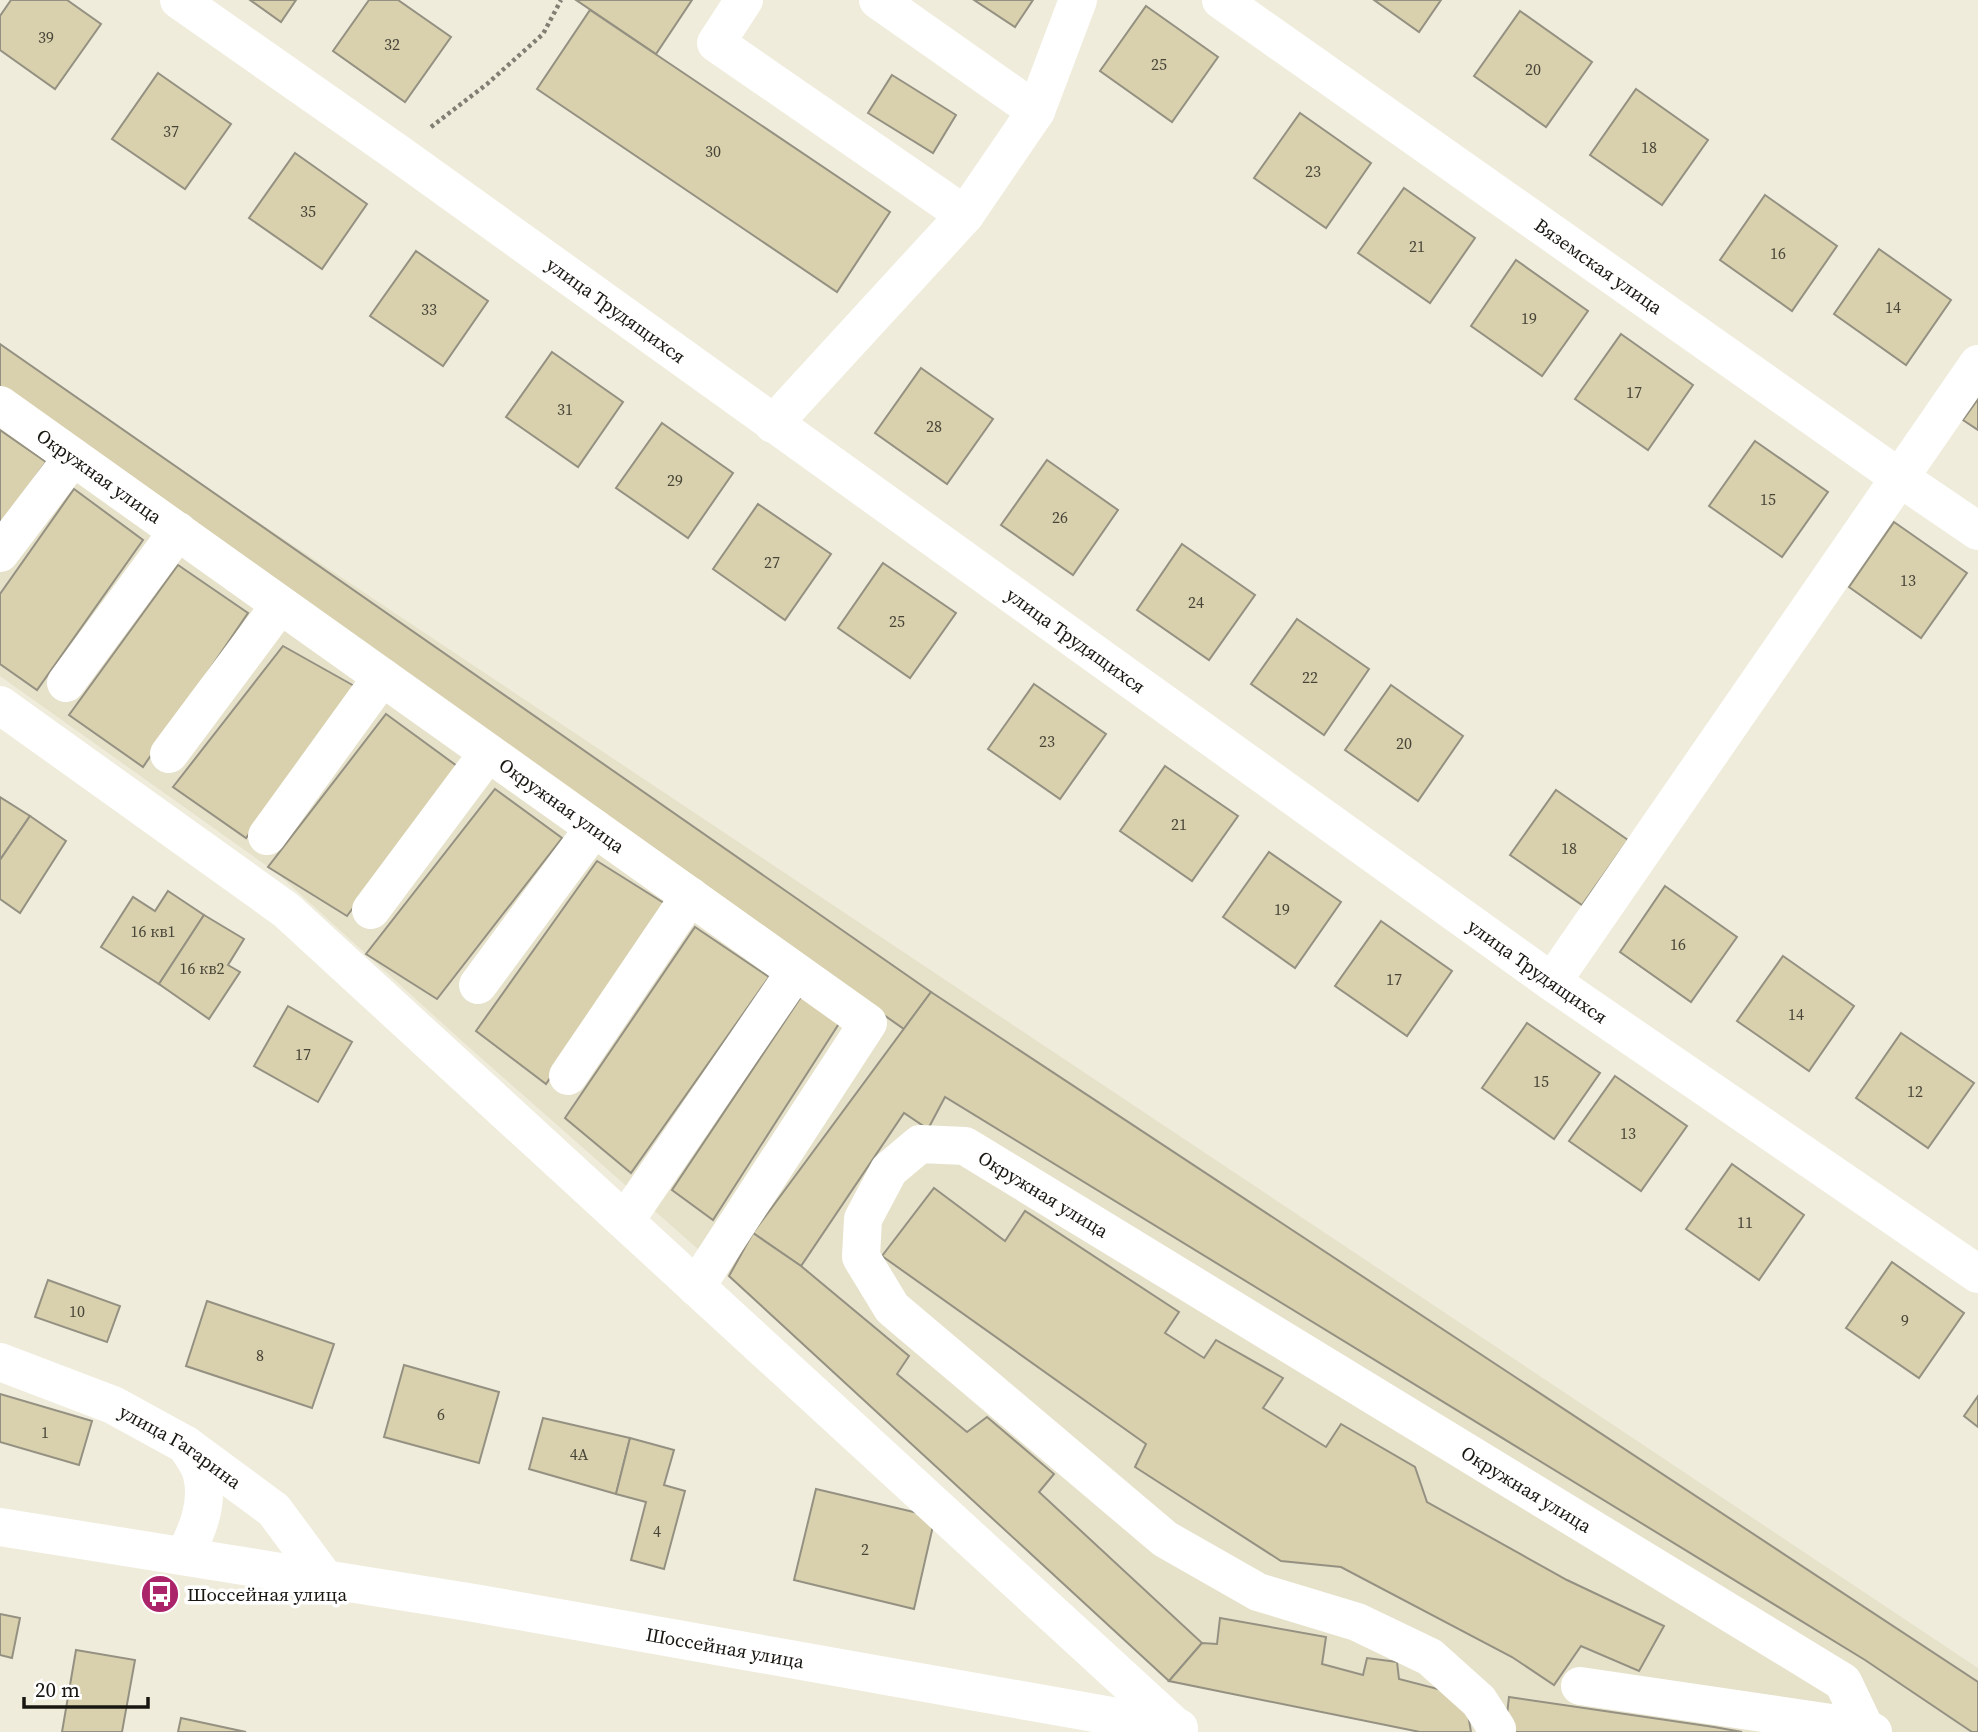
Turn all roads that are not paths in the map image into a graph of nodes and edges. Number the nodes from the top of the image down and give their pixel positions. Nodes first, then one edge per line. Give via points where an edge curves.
1 (180, 0) edge
2 (744, 0) edge
3 (878, 0) edge
4 (1079, 0) edge
5 (1221, 0) edge
6 (1037, 111) junction
7 (965, 215) junction
8 (1978, 364) edge
9 (0, 405) edge
10 (773, 424) junction
11 (73, 457) junction
12 (1900, 478) junction
13 (178, 531) junction
14 (1978, 531) edge
15 (0, 554) edge
16 (281, 605) junction
17 (382, 677) junction
18 (66, 683) dead end
19 (0, 705) edge
20 (488, 753) junction
21 (169, 754) dead end
22 (594, 828) junction
23 (267, 836) dead end
24 (690, 896) junction
25 (371, 910) dead end
26 (795, 972) junction
27 (1552, 982) junction
28 (478, 985) dead end
29 (568, 1076) dead end
30 (625, 1221) junction
31 (1978, 1274) edge
32 (696, 1287) junction
33 (0, 1362) edge
34 (186, 1445) junction
35 (0, 1527) edge
36 (184, 1556) junction
37 (326, 1580) junction
38 (1580, 1686) dead end
39 (1190, 1730) edge
40 (1869, 1730) edge
41 (1496, 1732) edge

1 - 10 street, улица Трудящихся
2 - 7 street via 716,43
3 - 6 street
4 - 6 street
5 - 12 street, Вяземская улица
6 - 7 street
7 - 10 street
8 - 12 street
9 - 11 street, Окружная улица
10 - 27 street, улица Трудящихся
11 - 13 street, Окружная улица
11 - 15 street
12 - 14 street, Вяземская улица
12 - 27 street
13 - 16 street, Окружная улица
13 - 18 street
16 - 17 street, Окружная улица
16 - 21 street
17 - 20 street, Окружная улица
17 - 23 street
19 - 30 street via 286,910
20 - 22 street, Окружная улица
20 - 25 street
22 - 24 street, Окружная улица
22 - 28 street
24 - 26 street, Окружная улица
24 - 29 street
26 - 30 street
26 - 32 street, Окружная улица via 868,1023
27 - 31 street, улица Трудящихся
30 - 32 street
32 - 39 street
33 - 34 street, улица Гагарина via 113,1405
34 - 36 street via 202,1473 204,1497 198,1531
34 - 37 street, улица Гагарина via 274,1510
35 - 36 street, Шоссейная улица
36 - 37 street, Шоссейная улица
37 - 39 street, Шоссейная улица
38 - 40 street
40 - 41 street, Окружная улица via 1843,1682 965,1146 920,1144 889,1170 863,1219 861,1257 892,1308 1165,1539 1258,1592 1357,1622 1430,1657 1479,1701

